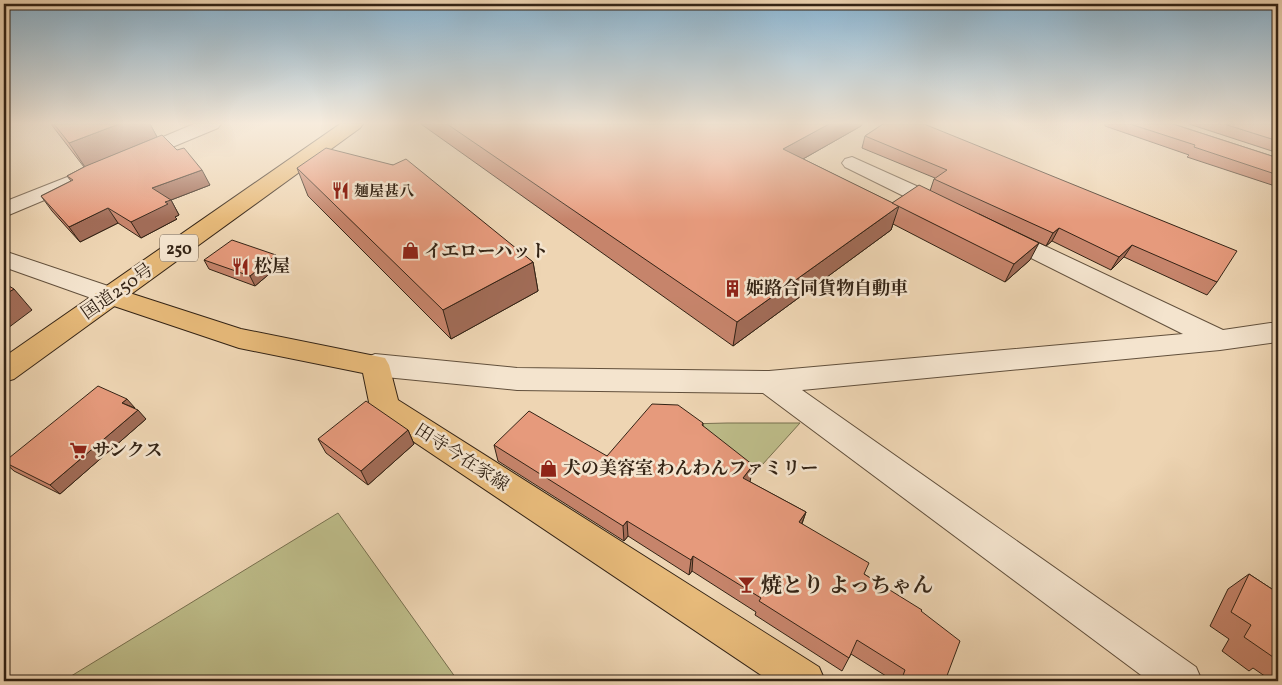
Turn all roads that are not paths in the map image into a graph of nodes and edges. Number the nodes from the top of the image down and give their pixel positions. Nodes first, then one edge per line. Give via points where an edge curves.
1 (134, 156) edge
2 (308, 156) edge
3 (852, 163) dead end
4 (4, 210) edge
5 (4, 259) edge
6 (111, 296) junction
7 (1278, 332) edge
8 (1220, 340) junction
9 (375, 365) junction
10 (4, 371) edge
11 (769, 382) junction
12 (805, 681) edge
13 (1182, 681) edge

1 - 4 street
2 - 6 main road, 国道250号 / 250
3 - 8 street
5 - 6 street
6 - 9 main road via 239,338
6 - 10 main road, 国道250号 / 250
7 - 8 street
8 - 11 street
9 - 11 street via 517,379
9 - 12 main road, 田寺今在家線 via 385,407
11 - 13 street

